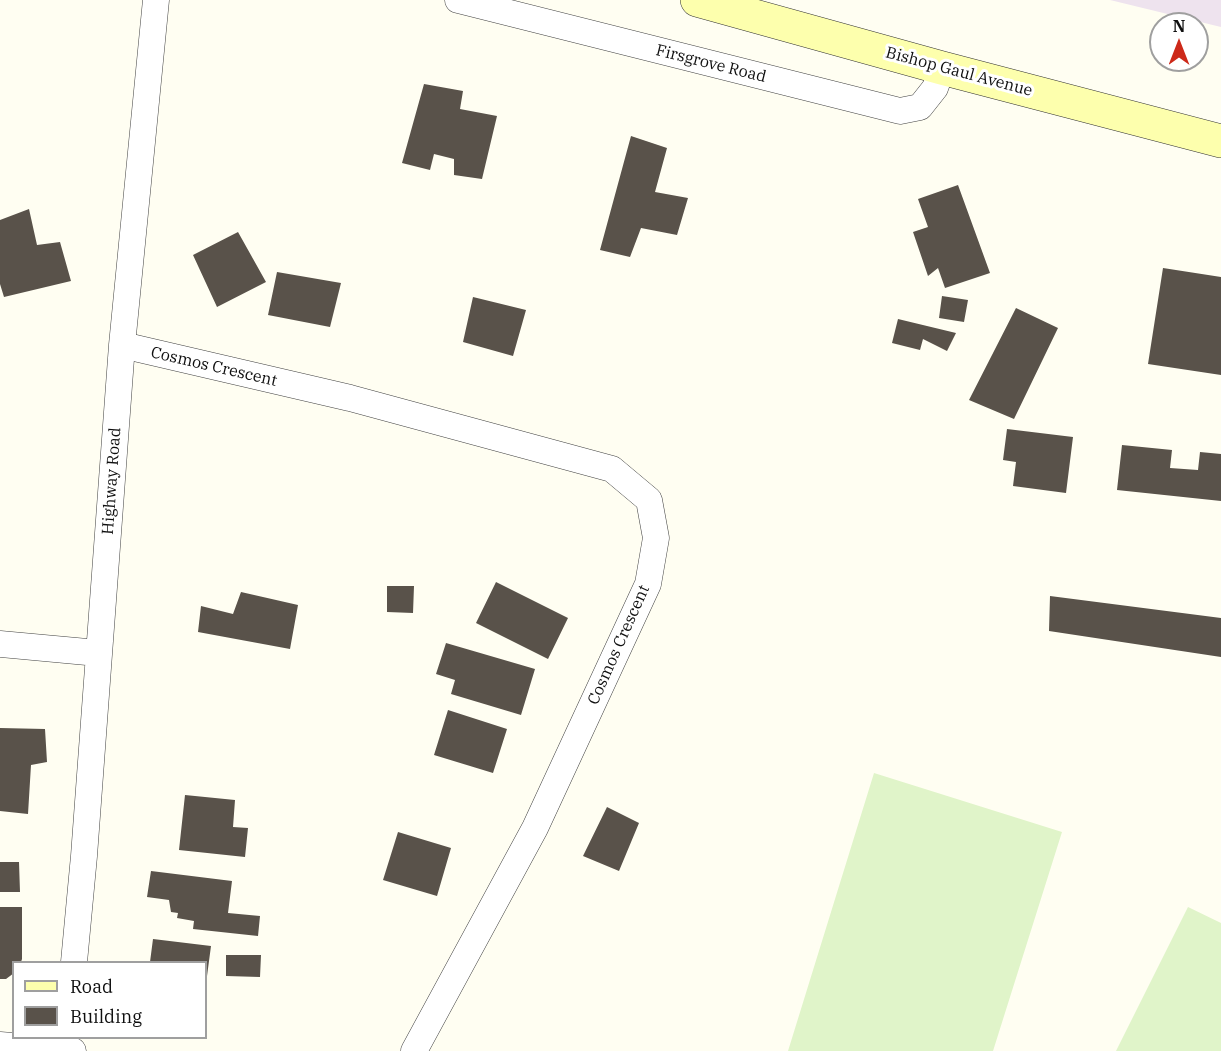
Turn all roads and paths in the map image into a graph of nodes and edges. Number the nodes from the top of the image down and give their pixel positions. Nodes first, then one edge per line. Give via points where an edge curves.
1 (156, 0) edge
2 (458, 0) edge
3 (697, 0) edge
4 (942, 68) junction
5 (1221, 141) edge
6 (122, 345) junction
7 (0, 644) edge
8 (98, 653) junction
9 (74, 961) edge
10 (0, 1045) edge
11 (68, 1047) edge
12 (414, 1051) edge

1 - 6 street, Highway Road
2 - 4 street, Firsgrove Road via 900,111 920,107 935,88
3 - 4 main road, Bishop Gaul Avenue
4 - 5 main road, Bishop Gaul Avenue
6 - 8 street, Highway Road
6 - 12 street, Cosmos Crescent via 350,398 612,469 650,500 656,537 648,584 535,828
7 - 8 street
8 - 9 street, Highway Road
10 - 11 street

